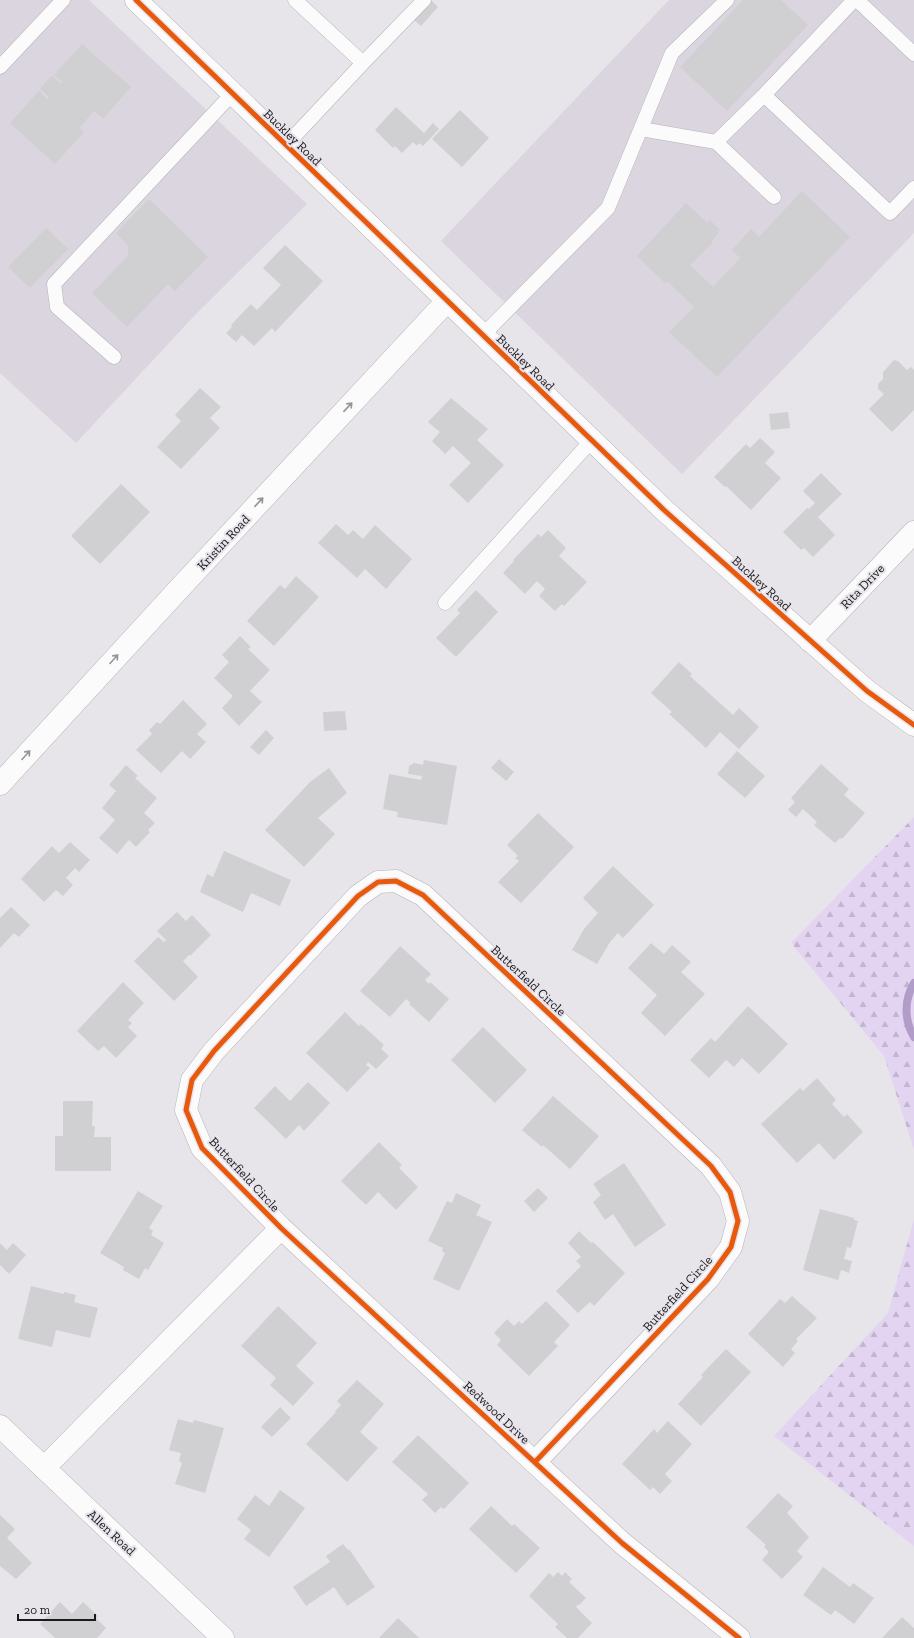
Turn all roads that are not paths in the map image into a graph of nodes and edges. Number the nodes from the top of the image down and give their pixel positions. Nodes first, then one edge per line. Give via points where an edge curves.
1 (63, 0) edge
2 (136, 0) edge
3 (295, 0) edge
4 (423, 0) edge
5 (727, 0) edge
6 (854, 0) edge
7 (857, 0) edge
8 (914, 54) edge
9 (363, 63) junction
10 (0, 67) edge
11 (232, 94) junction
12 (764, 95) junction
13 (641, 129) junction
14 (716, 142) junction
15 (286, 145) junction
16 (914, 188) edge
17 (774, 197) dead end
18 (447, 301) junction
19 (483, 336) junction
20 (114, 357) dead end
21 (592, 440) junction
22 (914, 532) edge
23 (445, 603) dead end
24 (810, 641) junction
25 (914, 725) edge
26 (0, 784) edge
27 (281, 1228) junction
28 (0, 1426) edge
29 (535, 1462) junction
30 (44, 1468) junction
31 (223, 1638) edge
32 (739, 1638) edge

1 - 10 lane
2 - 11 street, Buckley Road
3 - 9 lane
4 - 9 lane
5 - 13 lane via 672,53
6 - 12 lane
7 - 8 lane
9 - 15 lane
11 - 15 street, Buckley Road
11 - 20 lane via 54,284 57,307
12 - 14 lane
12 - 16 lane via 890,213
13 - 14 lane
13 - 19 lane via 608,208
14 - 17 lane
15 - 18 street, Buckley Road
18 - 19 street, Buckley Road
26 -> 18 street, Kristin Road
19 - 21 street, Buckley Road
21 - 23 lane
21 - 24 street, Buckley Road via 664,510
22 - 24 street, Rita Drive
24 - 25 street, Buckley Road via 867,691
27 - 29 street, Redwood Drive
27 - 29 street, Butterfield Circle via 202,1148 186,1110 192,1080 214,1051 358,896 378,882 396,881 423,895 711,1166 730,1192 738,1221 731,1247 708,1279
27 - 30 street, Butterfield Circle
28 - 30 street, Allen Road
29 - 32 street, Redwood Drive via 622,1543
30 - 31 street, Allen Road

